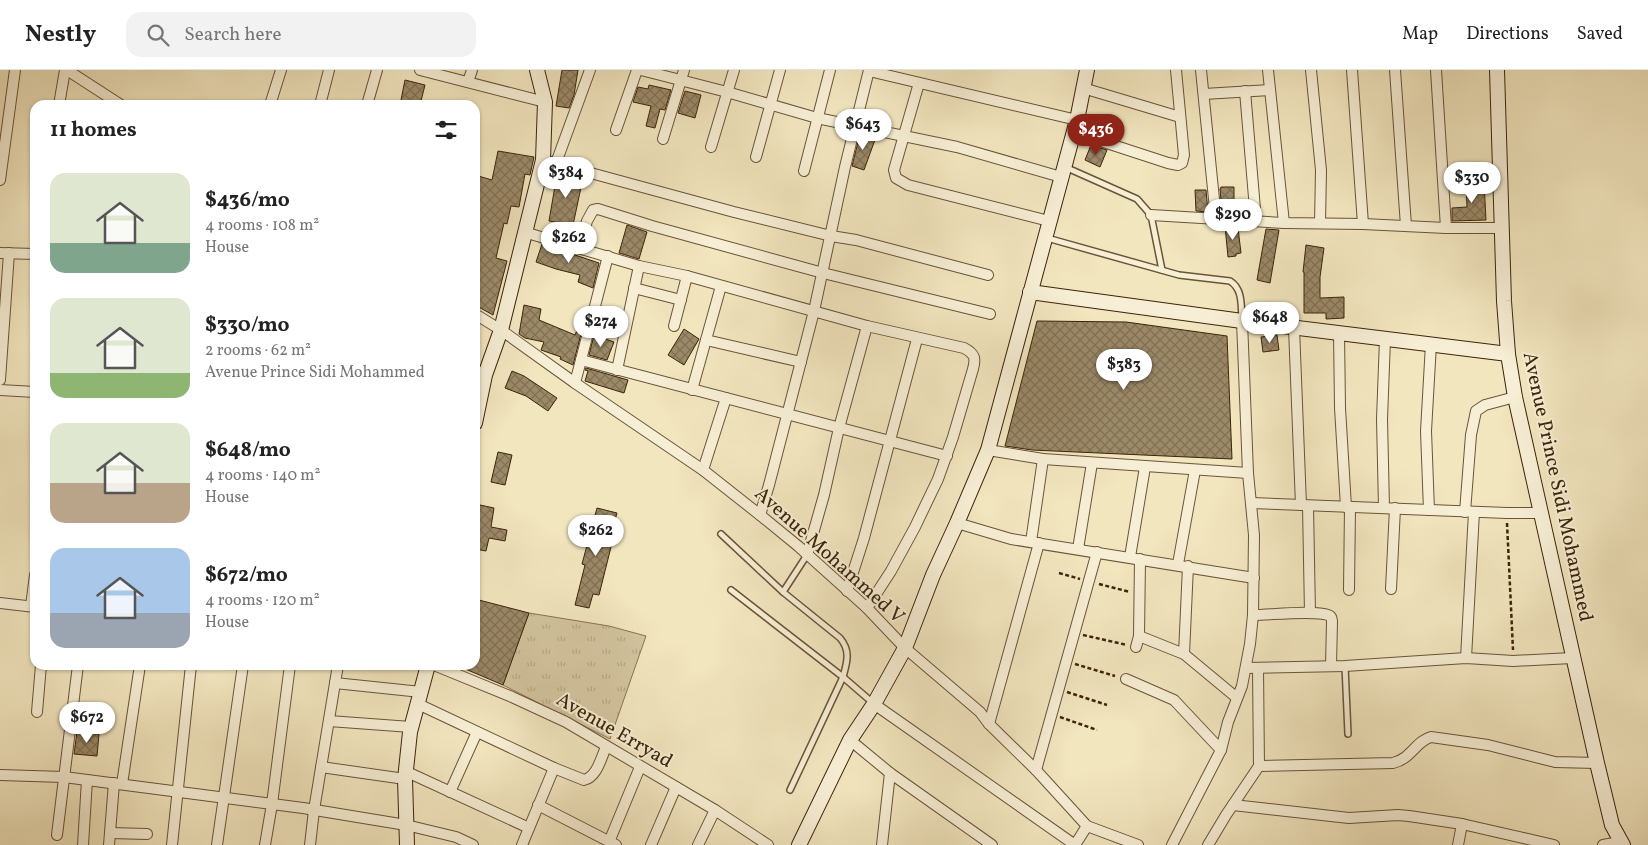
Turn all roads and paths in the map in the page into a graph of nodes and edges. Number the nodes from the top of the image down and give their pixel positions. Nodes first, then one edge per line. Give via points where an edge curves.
1 (15, 70) edge
2 (66, 70) edge
3 (281, 70) edge
4 (329, 70) edge
5 (377, 70) edge
6 (420, 70) edge
7 (472, 70) edge
8 (537, 70) edge
9 (590, 70) edge
10 (637, 70) edge
11 (641, 70) edge
12 (734, 70) edge
13 (780, 70) edge
14 (830, 70) edge
15 (1087, 70) edge
16 (1176, 70) edge
17 (1201, 70) edge
18 (1268, 70) edge
19 (1311, 70) edge
20 (1352, 70) edge
21 (1395, 70) edge
22 (1436, 70) edge
23 (1497, 70) edge
24 (869, 71) edge
25 (682, 75) edge
26 (468, 82) junction
27 (918, 83) junction
28 (1083, 88) junction
29 (1270, 90) junction
30 (1245, 91) junction
31 (727, 92) junction
32 (1204, 94) junction
33 (60, 100) edge
34 (113, 100) edge
35 (272, 100) edge
36 (321, 100) edge
37 (368, 100) edge
38 (545, 102) junction
39 (770, 104) junction
40 (817, 118) junction
41 (1180, 118) junction
42 (856, 125) junction
43 (1075, 126) junction
44 (616, 130) dead end
45 (904, 135) junction
46 (663, 139) dead end
47 (711, 147) dead end
48 (756, 157) dead end
49 (549, 161) junction
50 (804, 171) dead end
51 (1062, 172) junction
52 (0, 180) edge
53 (1151, 215) junction
54 (1216, 219) junction
55 (1256, 221) junction
56 (1049, 222) junction
57 (1284, 223) junction
58 (1320, 223) junction
59 (1363, 224) junction
60 (1406, 226) junction
61 (1446, 228) junction
62 (1500, 228) junction
63 (524, 232) junction
64 (831, 236) junction
65 (1044, 238) junction
66 (579, 247) junction
67 (5, 253) edge
68 (30, 254) edge
69 (608, 256) junction
70 (639, 266) junction
71 (1162, 270) junction
72 (823, 273) junction
73 (988, 275) dead end
74 (687, 276) junction
75 (721, 286) junction
76 (634, 288) junction
77 (1030, 292) junction
78 (681, 300) junction
79 (814, 311) junction
80 (990, 314) dead end
81 (480, 317) edge
82 (1242, 321) junction
83 (674, 326) dead end
84 (867, 326) junction
85 (1294, 328) junction
86 (501, 330) junction
87 (1339, 333) junction
88 (917, 339) junction
89 (1384, 339) junction
90 (706, 340) junction
91 (1431, 344) junction
92 (1508, 354) junction
93 (581, 360) junction
94 (801, 362) junction
95 (617, 370) junction
96 (480, 373) edge
97 (0, 380) edge
98 (575, 383) junction
99 (0, 390) edge
100 (692, 390) junction
101 (30, 392) edge
102 (1514, 397) junction
103 (726, 398) junction
104 (787, 415) junction
105 (839, 428) junction
106 (890, 442) junction
107 (988, 450) junction
108 (947, 456) junction
109 (1042, 459) junction
110 (1092, 463) junction
111 (1145, 467) junction
112 (703, 470) junction
113 (1195, 470) junction
114 (1248, 473) junction
115 (1251, 503) junction
116 (1304, 506) junction
117 (1348, 507) junction
118 (1384, 508) junction
119 (1395, 508) junction
120 (1430, 510) junction
121 (1469, 512) junction
122 (1507, 513) junction
123 (1540, 513) junction
124 (760, 515) junction
125 (957, 524) junction
126 (721, 534) dead end
127 (1035, 543) junction
128 (1078, 549) junction
129 (1097, 552) junction
130 (807, 555) junction
131 (1135, 558) junction
132 (1183, 565) junction
133 (1254, 578) junction
134 (1391, 589) dead end
135 (730, 590) dead end
136 (1349, 590) dead end
137 (847, 591) junction
138 (782, 592) junction
139 (0, 603) edge
140 (30, 607) edge
141 (867, 608) junction
142 (1310, 613) junction
143 (1253, 615) junction
144 (1074, 633) junction
145 (1139, 636) junction
146 (1136, 647) joint
147 (905, 648) junction
148 (1184, 654) junction
149 (1466, 658) junction
150 (1572, 658) junction
151 (1066, 661) junction
152 (1513, 662) junction
153 (1331, 666) junction
154 (1344, 666) junction
155 (1246, 668) junction
156 (1258, 668) junction
157 (41, 670) edge
158 (77, 670) edge
159 (139, 670) edge
160 (190, 670) edge
161 (242, 670) edge
162 (289, 670) edge
163 (337, 670) edge
164 (427, 670) edge
165 (446, 670) edge
166 (843, 677) junction
167 (1126, 679) joint
168 (335, 683) junction
169 (1059, 689) junction
170 (419, 698) junction
171 (1237, 698) junction
172 (874, 704) junction
173 (1107, 705) dead end
174 (37, 712) dead end
175 (1052, 714) junction
176 (328, 721) junction
177 (989, 724) junction
178 (411, 727) junction
179 (1097, 730) dead end
180 (477, 732) junction
181 (1348, 734) dead end
182 (850, 740) junction
183 (606, 746) junction
184 (1220, 750) junction
185 (1597, 763) junction
186 (640, 766) junction
187 (1259, 766) junction
188 (321, 767) junction
189 (554, 768) junction
190 (1036, 770) junction
191 (890, 772) junction
192 (0, 775) edge
193 (405, 775) junction
194 (64, 777) junction
195 (87, 780) junction
196 (118, 784) junction
197 (676, 787) junction
198 (790, 790) dead end
199 (178, 792) junction
200 (450, 792) junction
201 (223, 798) junction
202 (272, 804) junction
203 (538, 805) junction
204 (1233, 805) junction
205 (314, 810) junction
206 (715, 810) junction
207 (1462, 824) junction
208 (406, 825) junction
209 (1087, 826) junction
210 (529, 828) junction
211 (110, 833) junction
212 (148, 834) dead end
213 (58, 835) dead end
214 (755, 841) edge
215 (612, 843) edge
216 (1621, 843) edge
217 (83, 845) edge
218 (110, 845) edge
219 (172, 845) edge
220 (217, 845) edge
221 (265, 845) edge
222 (310, 845) edge
223 (407, 845) edge
224 (473, 845) edge
225 (522, 845) edge
226 (651, 845) edge
227 (698, 845) edge
228 (768, 845) edge
229 (799, 845) edge
230 (882, 845) edge
231 (992, 845) edge
232 (1075, 845) edge
233 (1138, 845) edge
234 (1172, 845) edge
235 (1208, 845) edge
236 (1458, 845) edge
237 (1554, 845) edge
238 (1603, 845) edge

1 - 52 street
2 - 33 street
2 - 34 street
3 - 35 street
4 - 36 street
5 - 37 street
6 - 26 street
7 - 26 street
8 - 38 street
9 - 49 street
10 - 44 street
11 - 25 street
12 - 31 street
13 - 39 street
14 - 40 street
15 - 28 street
16 - 41 street
17 - 32 street
18 - 29 street
19 - 58 street via 1321,170
20 - 59 street
21 - 60 street
22 - 61 street
23 - 62 street, Avenue Prince Sidi Mohammed
24 - 27 street
24 - 42 street
25 - 31 street
25 - 46 street
26 - 38 street
27 - 43 street
27 - 45 street
28 - 41 street
28 - 43 street
29 - 30 street
29 - 57 street
30 - 32 street
30 - 55 street
31 - 39 street
31 - 47 street
32 - 54 street
38 - 49 street
39 - 40 street
39 - 48 street
40 - 42 street
40 - 50 street
41 - 43 street via 1184,160 1178,165
42 - 45 street
42 - 64 street
43 - 51 street
45 - 51 street
45 - 56 street via 894,170 898,180 928,191
49 - 63 street
49 - 64 street
51 - 53 lane via 1137,199
51 - 56 street
53 - 54 street
53 - 71 lane
54 - 55 street
55 - 57 street
56 - 65 street
57 - 58 street
58 - 59 street
59 - 60 street
60 - 61 street
61 - 62 street
62 - 92 street, Avenue Prince Sidi Mohammed
63 - 66 street
63 - 86 street
64 - 72 street
64 - 73 street
65 - 71 lane
65 - 77 street
66 - 69 street
66 - 72 street via 589,216 598,209
67 - 68 street
67 - 97 street
69 - 70 street
69 - 93 street
70 - 74 street
70 - 76 street
71 - 82 lane via 1230,281 1239,290
72 - 79 street
72 - 80 street
74 - 75 street
74 - 78 street
75 - 79 street
75 - 90 street
76 - 78 street
76 - 95 street
77 - 82 street
77 - 107 street
78 - 83 street
79 - 84 street
79 - 94 street
81 - 86 street, Avenue Mohammed V
82 - 85 street
82 - 114 street
84 - 88 street
84 - 105 street
85 - 87 street
85 - 116 street
86 - 96 street
86 - 98 street, Avenue Mohammed V
87 - 89 street
87 - 117 street via 1340,408
88 - 106 street
88 - 108 street via 964,348 976,358
89 - 91 street
89 - 118 street
90 - 94 street
90 - 100 street
91 - 92 street
91 - 120 street via 1426,431
92 - 102 street, Avenue Prince Sidi Mohammed
93 - 95 street
93 - 98 street
94 - 104 street
95 - 100 street
98 - 112 street, Avenue Mohammed V
99 - 101 street
100 - 103 street
102 - 121 street via 1485,405 1476,411 1471,435
102 - 123 street, Avenue Prince Sidi Mohammed
103 - 104 street
103 - 112 street
104 - 105 street
104 - 124 street
105 - 106 street
105 - 130 street
106 - 108 street
106 - 137 street
107 - 109 street
107 - 125 street
108 - 141 street via 915,527
109 - 110 street
109 - 127 street
110 - 111 street
110 - 128 street
111 - 113 street
111 - 131 street
112 - 124 street, Avenue Mohammed V
113 - 114 street
113 - 132 street
114 - 115 street
115 - 116 street
115 - 133 street
116 - 117 street
116 - 142 street
117 - 118 street
117 - 136 street
118 - 119 street
119 - 120 street
119 - 134 street
120 - 121 street
121 - 122 street
121 - 149 street
122 - 123 street
122 - 152 path
123 - 150 street, Avenue Prince Sidi Mohammed
124 - 130 street, Avenue Mohammed V
125 - 127 street
125 - 147 street
126 - 138 lane
127 - 128 street
127 - 177 street
128 - 129 street
129 - 131 street
129 - 144 street
130 - 137 street, Avenue Mohammed V
130 - 138 lane
131 - 132 street
131 - 145 street
132 - 133 street
132 - 148 street
133 - 143 street
135 - 166 lane
137 - 141 street, Avenue Mohammed V
138 - 166 lane via 846,645
139 - 140 street
141 - 147 street, Avenue Mohammed V
142 - 143 street
142 - 153 street via 1331,617
143 - 155 street
144 - 146 path
144 - 151 street
145 - 146 street
145 - 148 street
147 - 172 street
147 - 177 street, Avenue Mohammed V via 980,712
148 - 171 street
149 - 152 street
149 - 154 street
150 - 152 street
150 - 185 street, Avenue Prince Sidi Mohammed
151 - 167 path
151 - 169 street
153 - 154 street
153 - 156 street
154 - 181 lane
155 - 156 street
155 - 171 street
156 - 187 street
157 - 174 street
158 - 194 street
159 - 196 street
160 - 199 street
161 - 201 street
162 - 202 street
163 - 168 street
164 - 170 street
165 - 183 street, Avenue Erryad via 566,722
166 - 172 lane
166 - 198 lane
167 - 184 street via 1174,700
168 - 170 street
168 - 176 street
169 - 173 path
169 - 175 street
170 - 178 street
170 - 180 street
171 - 184 street
172 - 182 street
172 - 232 street
175 - 179 path
175 - 190 street
176 - 178 street
176 - 188 street
177 - 190 street, Avenue Mohammed V
178 - 193 street
180 - 189 street
180 - 200 street
182 - 191 street
182 - 229 street
183 - 186 street, Avenue Erryad
183 - 189 street via 588,779
184 - 234 street
185 - 187 street via 1555,762 1488,745 1431,736 1404,759 1393,763
185 - 216 street, Avenue Prince Sidi Mohammed via 1612,825
186 - 197 street, Avenue Erryad
186 - 215 street
187 - 204 street
188 - 193 street
188 - 205 street
189 - 203 street
190 - 209 street, Avenue Mohammed V
191 - 230 street
191 - 231 street
192 - 194 street
193 - 200 street
193 - 208 street
194 - 195 street
194 - 213 street
195 - 196 street
195 - 217 street
196 - 199 street
196 - 211 street
197 - 206 street, Avenue Erryad
197 - 226 street
199 - 201 street
199 - 219 street
200 - 210 street
201 - 202 street
201 - 220 street
202 - 205 street
202 - 221 street
203 - 210 street
203 - 215 street
204 - 207 street via 1349,818 1398,815
204 - 235 street
205 - 208 street
205 - 222 street
206 - 214 street, Avenue Erryad
206 - 227 street
207 - 236 street
207 - 237 street
208 - 223 street
208 - 224 street via 456,837
209 - 232 street
209 - 233 street, Avenue Mohammed V
210 - 225 street
211 - 212 street
211 - 218 street
214 - 228 street, Avenue Erryad
216 - 238 street

